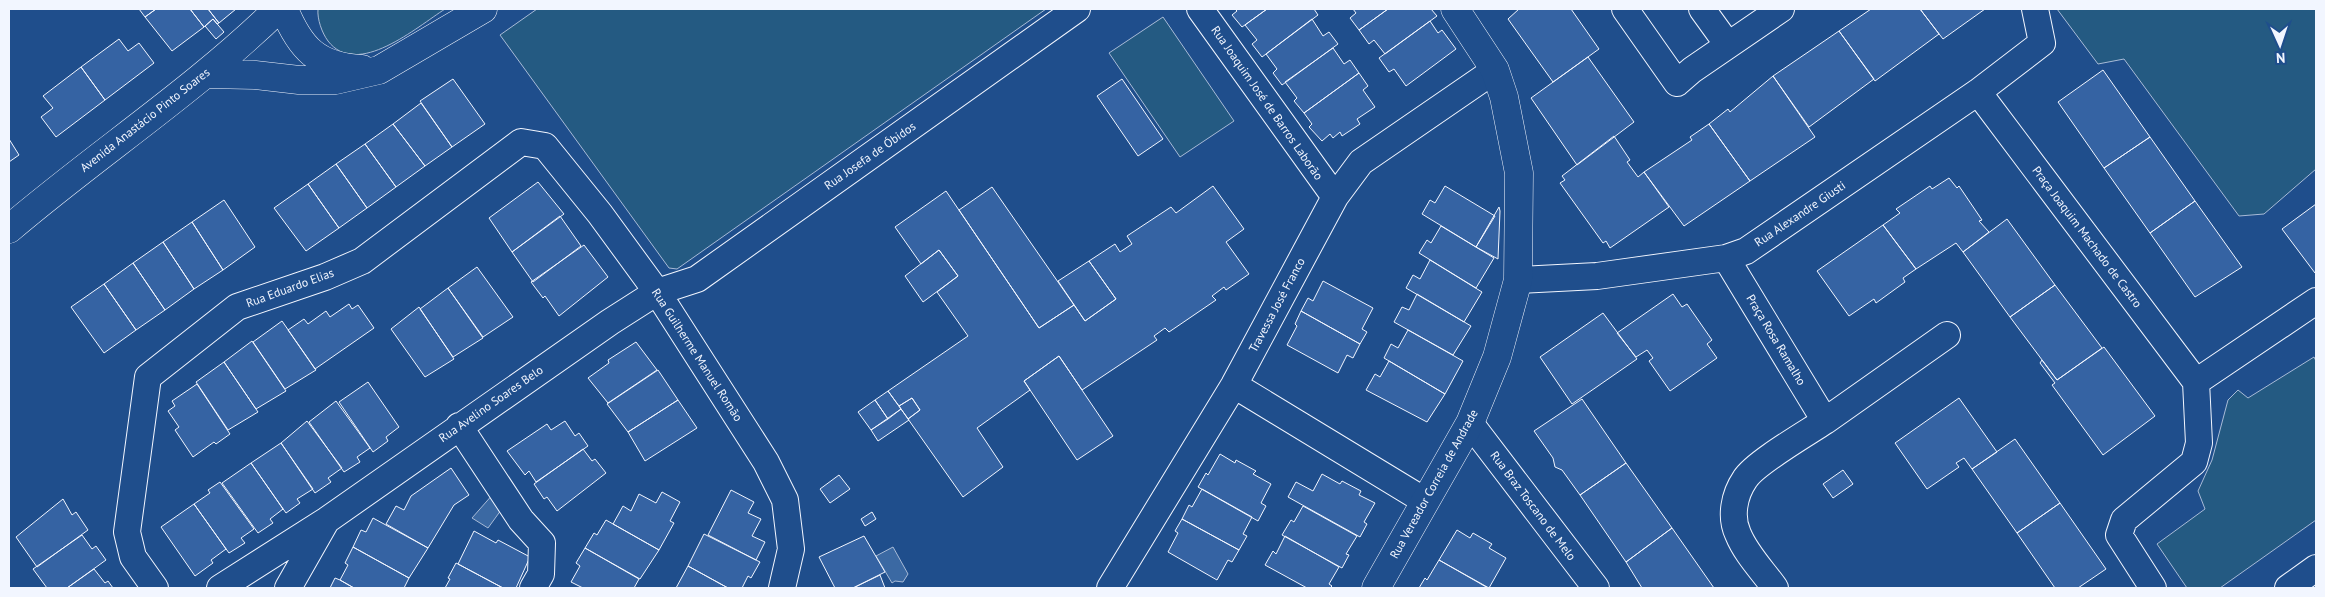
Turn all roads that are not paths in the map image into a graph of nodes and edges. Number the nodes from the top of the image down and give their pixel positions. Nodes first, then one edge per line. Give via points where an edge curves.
1 (278, 9) edge
2 (284, 9) edge
3 (484, 9) edge
4 (1077, 9) edge
5 (1200, 9) edge
6 (1454, 9) edge
7 (1625, 9) edge
8 (1702, 9) edge
9 (1781, 9) edge
10 (2035, 9) edge
11 (294, 34) junction
12 (251, 36) junction
13 (1728, 45) junction
14 (379, 70) junction
15 (1495, 70) junction
16 (205, 74) junction
17 (288, 79) junction
18 (1978, 92) junction
19 (545, 146) joint
20 (1335, 198) junction
21 (9, 229) edge
22 (1726, 258) junction
23 (1518, 280) junction
24 (657, 292) junction
25 (2316, 301) edge
26 (1947, 336) dead end
27 (2196, 382) junction
28 (1234, 385) junction
29 (1826, 421) junction
30 (1470, 423) junction
31 (459, 426) junction
32 (1425, 501) junction
33 (327, 520) junction
34 (2316, 568) edge
35 (155, 588) edge
36 (220, 588) edge
37 (288, 588) edge
38 (533, 588) edge
39 (782, 588) edge
40 (1110, 588) edge
41 (1376, 588) edge
42 (1596, 588) edge
43 (1775, 588) edge
44 (2153, 588) edge
45 (2288, 588) edge

1 - 12 street, Avenida Anastácio Pinto Soares
2 - 11 street
3 - 14 street
4 - 24 street, Rua Josefa de Óbidos via 696,279
5 - 20 street, Rua Joaquim José de Barros Laborão
6 - 15 street, Rua Vereador Correia de Andrade
7 - 13 street via 1676,83
8 - 13 street
9 - 13 street
10 - 18 street, Rua Alexandre Giusti via 2042,43
11 - 12 street via 267,31
11 - 14 street via 309,52 326,61
12 - 16 street, Avenida Anastácio Pinto Soares
12 - 17 street via 255,52 264,64
14 - 17 street via 336,80
15 - 20 street, Travessa José Franco via 1361,162
15 - 23 street, Rua Vereador Correia de Andrade via 1504,97 1519,172
16 - 17 street
16 - 21 street, Avenida Anastácio Pinto Soares
18 - 22 street, Rua Alexandre Giusti via 1746,251
18 - 27 street, Praça Joaquim Machado de Castro
19 - 24 street, Rua Guilherme Manuel Romão
19 - 35 street, Rua Eduardo Elias via 521,142 362,261 237,307 148,376 127,532 133,557
20 - 28 street, Travessa José Franco
22 - 23 street, Rua Alexandre Giusti via 1597,276
22 - 29 street, Praça Rosa Ramalho
23 - 30 street, Rua Vereador Correia de Andrade via 1497,357
24 - 31 street, Rua Avelino Soares Belo
24 - 39 street, Rua Guilherme Manuel Romão via 766,462 784,500 791,549
25 - 27 street
26 - 29 street
27 - 44 street via 2199,443 2194,462 2124,520 2119,535
28 - 32 street
28 - 40 street, Travessa José Franco
29 - 43 street via 1745,478 1736,498 1734,516 1737,533
30 - 32 street, Rua Vereador Correia de Andrade
30 - 42 street, Rua Braz Toscano de Melo
31 - 33 street, Rua Avelino Soares Belo
31 - 38 street via 521,520 542,543 541,574
32 - 41 street, Rua Vereador Correia de Andrade
33 - 36 street, Rua Avelino Soares Belo
33 - 37 street, Rua Avelino Soares Belo
34 - 45 street

